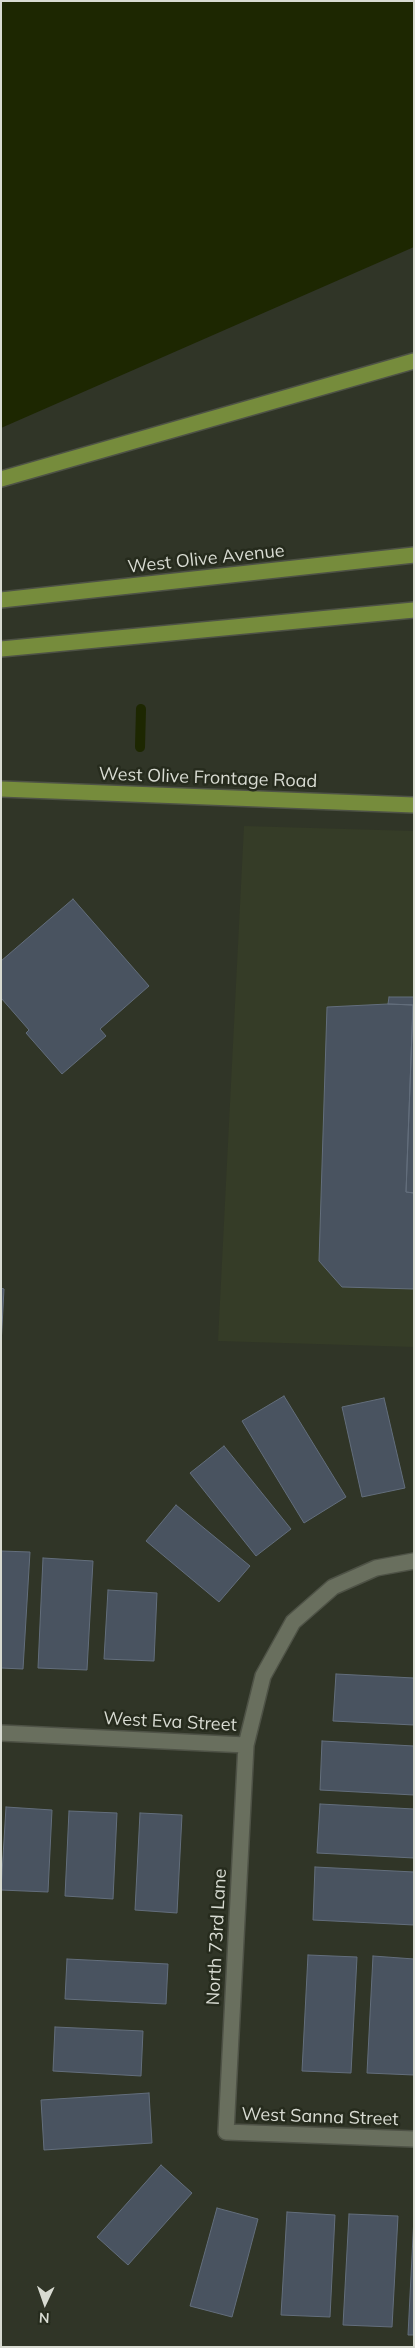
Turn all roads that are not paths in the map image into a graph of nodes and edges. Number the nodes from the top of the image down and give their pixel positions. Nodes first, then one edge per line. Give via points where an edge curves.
1 (414, 362) edge
2 (1, 479) edge
3 (414, 555) edge
4 (1, 600) edge
5 (414, 610) edge
6 (1, 649) edge
7 (1, 789) edge
8 (414, 805) edge
9 (414, 1561) edge
10 (1, 1734) edge
11 (246, 1745) junction
12 (226, 2132) joint
13 (414, 2139) edge

1 - 2 main road
3 - 4 main road, West Olive Avenue
5 - 6 main road
7 - 8 main road, West Olive Frontage Road
9 - 11 street, West Eva Street via 376,1568 333,1587 292,1622 263,1676
10 - 11 street, West Eva Street
11 - 12 street, North 73rd Lane
12 - 13 street, West Sanna Street

